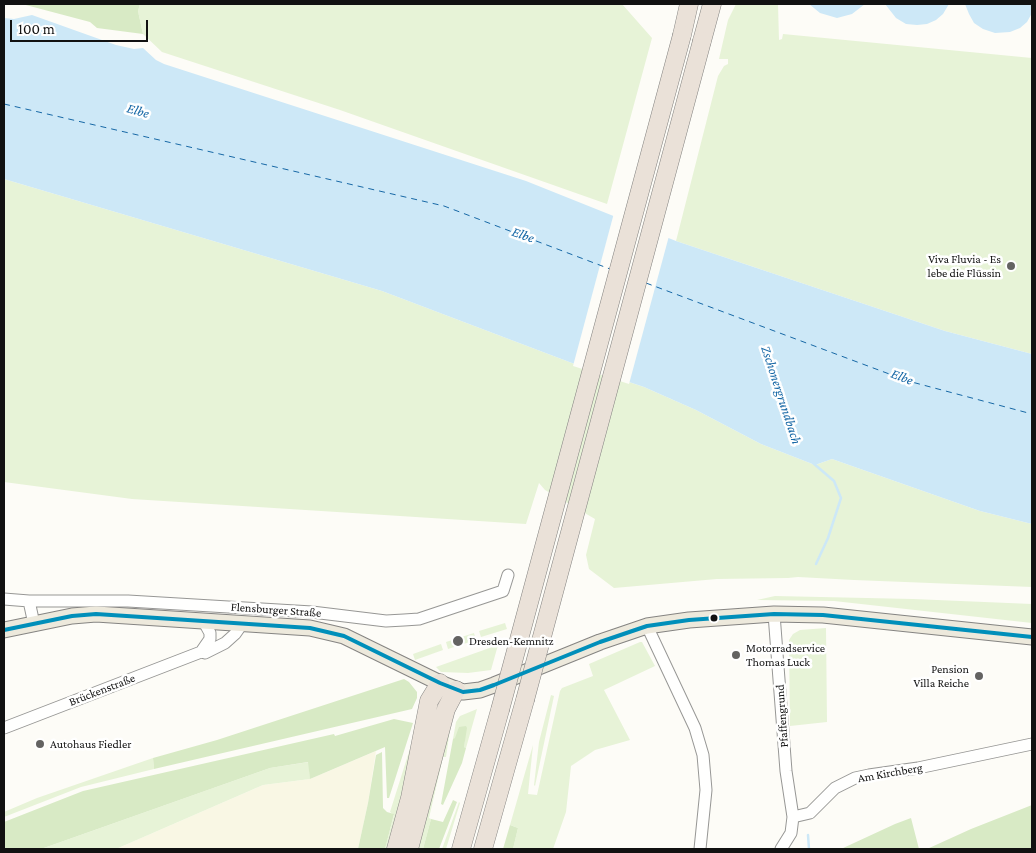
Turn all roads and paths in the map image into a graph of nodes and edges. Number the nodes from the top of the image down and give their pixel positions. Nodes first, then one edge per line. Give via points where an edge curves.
1 (689, 4) edge
2 (712, 4) edge
3 (508, 575) dead end
4 (4, 599) edge
5 (29, 601) junction
6 (774, 614) junction
7 (204, 622) junction
8 (34, 624) junction
9 (242, 624) junction
10 (647, 626) junction
11 (4, 630) edge
12 (1032, 637) edge
13 (201, 652) junction
14 (440, 683) junction
15 (456, 690) junction
16 (4, 728) edge
17 (1032, 744) edge
18 (793, 817) junction
19 (396, 849) edge
20 (409, 849) edge
21 (461, 849) edge
22 (483, 849) edge
23 (700, 849) edge
24 (781, 849) edge

1 - 21 highway, bridge
2 - 22 highway, bridge
3 - 5 street, Flensburger Straße via 503,591 419,619 386,621 312,612 128,601
4 - 5 street, Flensburger Straße
5 - 8 street
6 - 10 main road
6 - 12 main road via 850,616
6 - 18 street, Pfaffengrund via 786,771
7 - 8 main road via 96,614
7 - 9 main road
7 - 13 street via 210,639
8 - 11 main road
9 - 13 street, Brückenstraße via 225,643
9 - 14 main road via 310,628 344,636
10 - 15 main road via 480,690
10 - 23 street via 695,728 703,755 706,790
13 - 16 street, Brückenstraße
14 - 15 main road
14 - 19 highway via 429,701 410,798
15 - 20 highway via 446,709
17 - 18 street, Am Kirchberg via 855,778 835,788 810,814
18 - 24 street via 791,833

